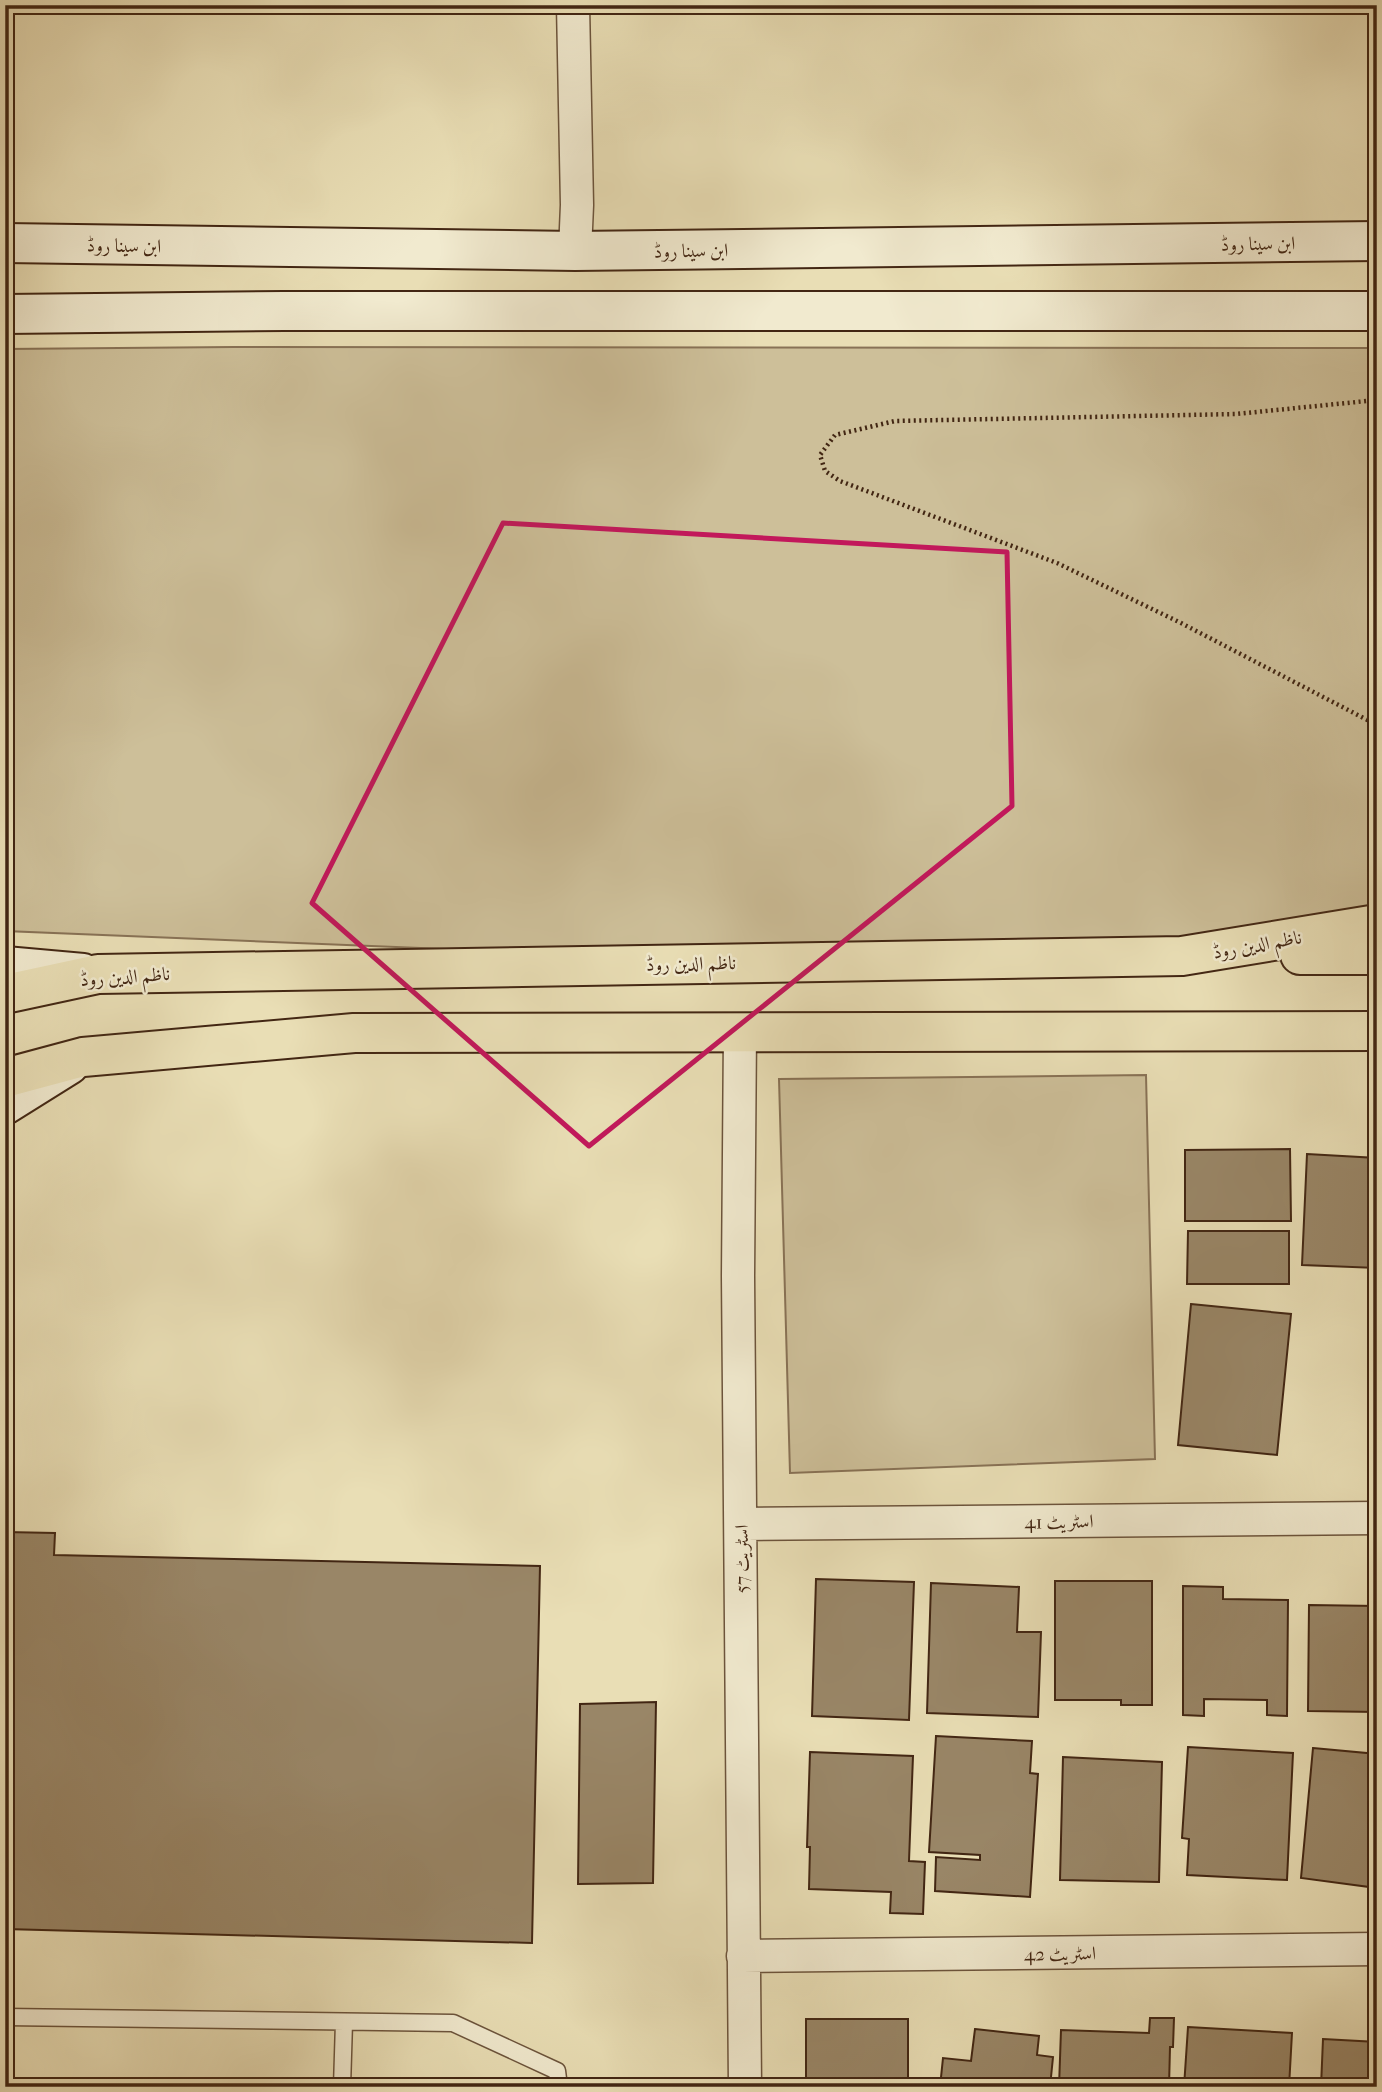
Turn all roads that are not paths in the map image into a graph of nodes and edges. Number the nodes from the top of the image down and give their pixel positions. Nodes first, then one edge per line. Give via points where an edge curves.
1 (573, 5) edge
2 (1377, 242) edge
3 (5, 243) edge
4 (575, 251) junction
5 (1377, 311) edge
6 (5, 314) edge
7 (1377, 924) edge
8 (1377, 955) edge
9 (1182, 956) junction
10 (5, 966) edge
11 (98, 974) junction
12 (5, 994) edge
13 (740, 1031) junction
14 (1377, 1031) edge
15 (83, 1057) junction
16 (5, 1078) edge
17 (5, 1105) edge
18 (1377, 1518) edge
19 (741, 1524) junction
20 (1377, 1949) edge
21 (743, 1956) junction
22 (5, 2017) edge
23 (344, 2022) junction
24 (342, 2087) edge
25 (559, 2087) edge
26 (744, 2087) edge

1 - 4 street
2 - 4 main road, ابن سینا روڈ
3 - 4 main road, ابن سینا روڈ
5 - 6 main road
7 - 9 main road, ناظم الدین روڈ
8 - 9 main road
9 - 11 main road, ناظم الدین روڈ
10 - 11 main road
11 - 12 main road, ناظم الدین روڈ
13 - 14 main road
13 - 15 main road via 354,1033
13 - 19 street, اسٹریٹ 57
15 - 16 main road
15 - 17 main road
18 - 19 street, اسٹریٹ 41
19 - 21 street, اسٹریٹ 57
20 - 21 street, اسٹریٹ 42
21 - 26 street, اسٹریٹ 57
22 - 23 lane
23 - 24 lane
23 - 25 lane via 453,2023 557,2071

